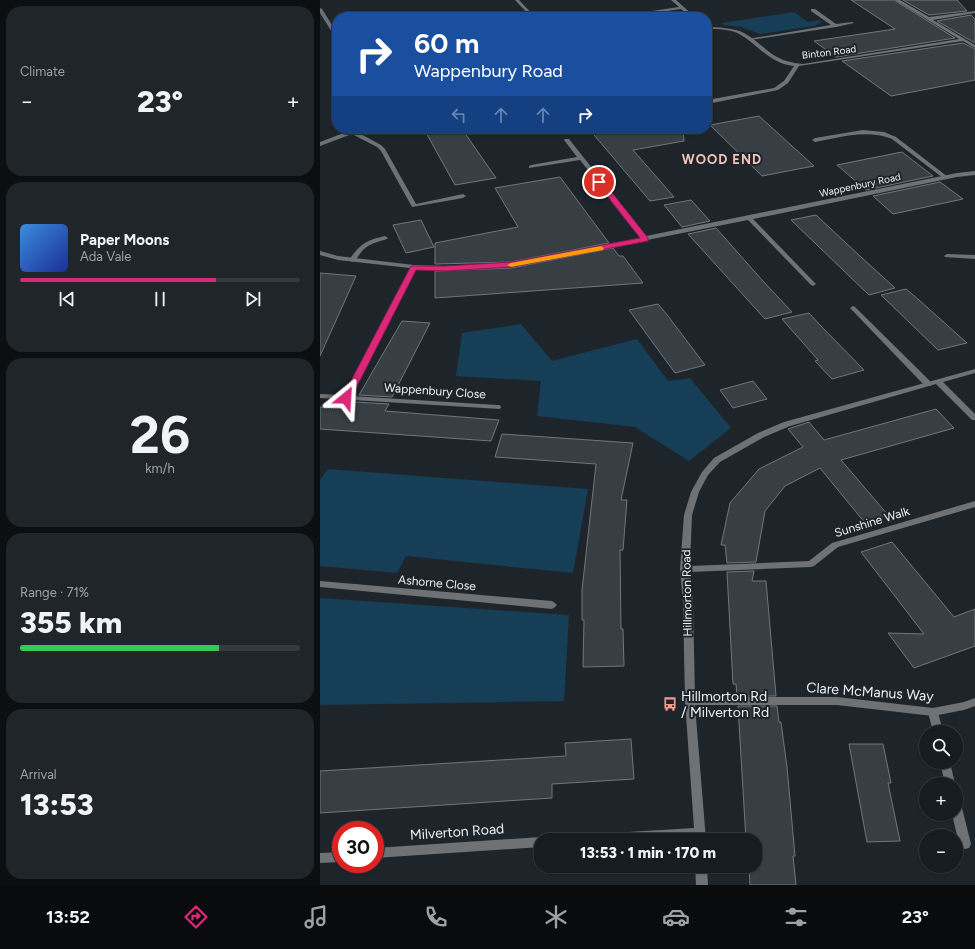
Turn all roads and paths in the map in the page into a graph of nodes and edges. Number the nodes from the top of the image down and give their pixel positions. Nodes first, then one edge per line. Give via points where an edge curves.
1 (517, 0) edge
2 (673, 0) edge
3 (897, 0) edge
4 (682, 8) junction
5 (320, 9) edge
6 (813, 10) dead end
7 (528, 12) edge
8 (652, 12) edge
9 (687, 12) edge
10 (975, 12) edge
11 (928, 19) junction
12 (852, 23) dead end
13 (836, 26) junction
14 (712, 28) edge
15 (332, 29) edge
16 (750, 39) junction
17 (963, 40) junction
18 (975, 47) edge
19 (797, 65) junction
20 (712, 101) edge
21 (344, 134) edge
22 (357, 134) edge
23 (567, 140) dead end
24 (815, 140) dead end
25 (320, 144) edge
26 (581, 158) junction
27 (531, 167) dead end
28 (975, 173) edge
29 (945, 177) junction
30 (463, 196) dead end
31 (749, 218) junction
32 (385, 238) dead end
33 (645, 239) junction
34 (320, 253) edge
35 (947, 256) dead end
36 (975, 257) edge
37 (352, 260) junction
38 (414, 267) junction
39 (813, 284) dead end
40 (853, 308) dead end
41 (975, 372) edge
42 (938, 382) junction
43 (928, 384) junction
44 (320, 396) edge
45 (346, 398) junction
46 (497, 407) dead end
47 (975, 418) edge
48 (975, 504) edge
49 (685, 569) junction
50 (320, 584) edge
51 (552, 605) dead end
52 (690, 701) junction
53 (975, 702) edge
54 (933, 712) junction
55 (936, 725) edge
56 (959, 821) edge
57 (700, 833) edge
58 (534, 843) edge
59 (965, 844) dead end
60 (384, 853) edge
61 (332, 857) edge
62 (320, 858) edge
63 (701, 873) edge
64 (702, 885) edge

1 - 7 street
2 - 4 street
3 - 11 street
4 - 8 street
4 - 9 street
5 - 15 street
6 - 13 street
10 - 11 street
11 - 17 street
12 - 13 street
13 - 16 street
14 - 16 street, Binton Road via 732,30
16 - 19 street, Binton Road via 773,58
17 - 18 street
17 - 19 street, Binton Road via 811,65
19 - 20 street via 786,82 776,89
21 - 25 street
22 - 30 street via 383,150 414,206
23 - 26 street
24 - 29 street via 863,132 884,134 894,138
26 - 27 street
26 - 33 street
28 - 29 street, Wappenbury Road
29 - 31 street, Wappenbury Road
31 - 33 street, Wappenbury Road
31 - 39 street
32 - 37 street via 368,242 358,250
33 - 38 street, Wappenbury Road via 512,265
34 - 37 street, Wappenbury Road
35 - 36 street
37 - 38 street, Wappenbury Road
38 - 45 street
40 - 43 street
41 - 42 street, Hillmorton Road
42 - 43 street, Hillmorton Road
42 - 47 street
43 - 49 street, Hillmorton Road via 786,424 717,460 695,492 688,515
44 - 45 street, Wappenbury Close
45 - 46 street, Wappenbury Close
48 - 49 street, Sunshine Walk via 835,545 811,564
49 - 52 street, Hillmorton Road
50 - 51 street, Ashorne Close
52 - 54 street, Clare McManus Way via 836,700
52 - 57 street, Hillmorton Road
53 - 54 street, Clare McManus Way
54 - 55 street
56 - 59 street
58 - 60 street, Milverton Road
61 - 62 street
63 - 64 street

